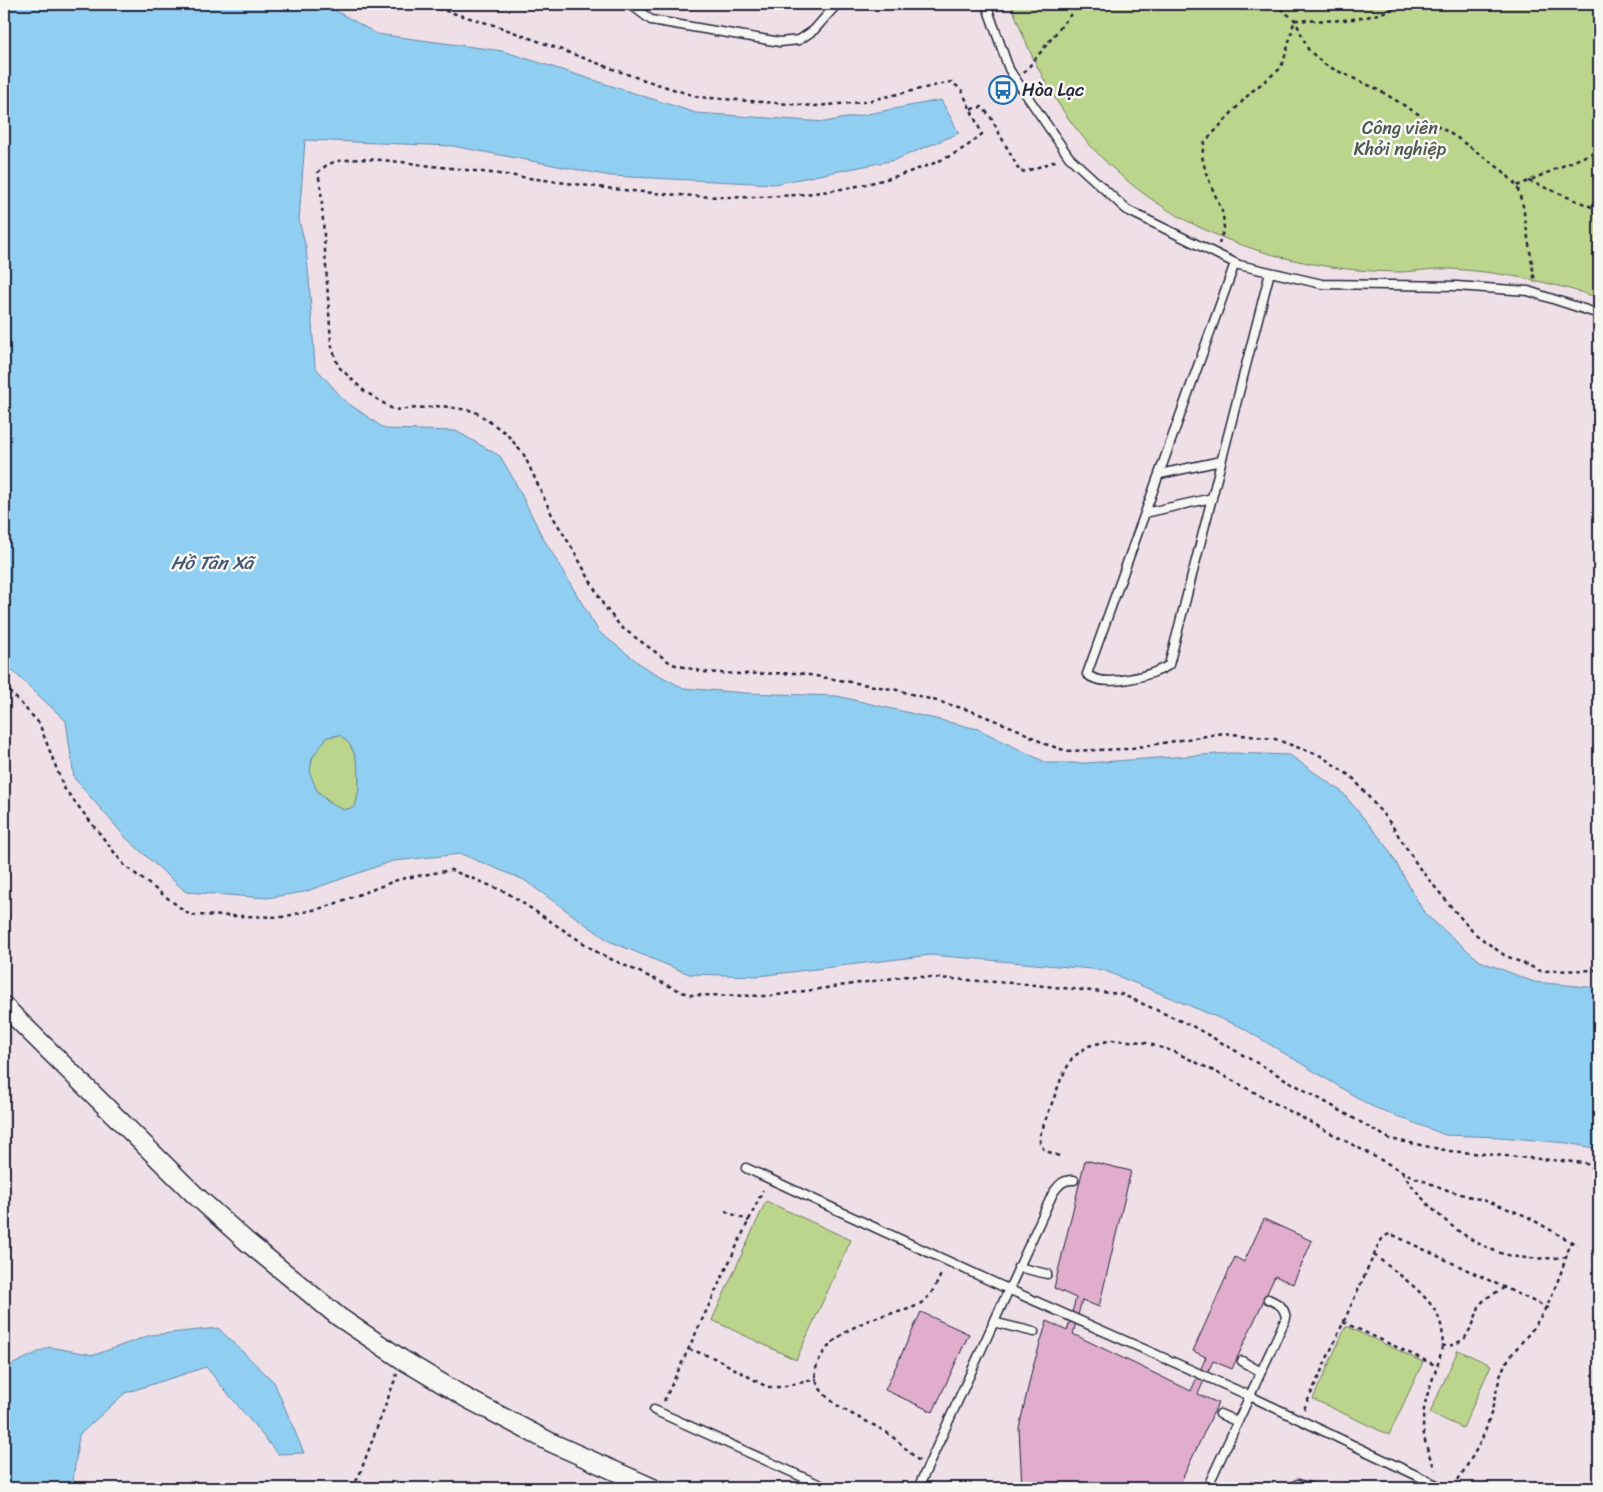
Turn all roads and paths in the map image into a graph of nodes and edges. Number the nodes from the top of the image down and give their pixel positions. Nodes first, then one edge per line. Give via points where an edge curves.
1 (422, 4) edge
2 (630, 4) edge
3 (837, 4) edge
4 (986, 4) edge
5 (1079, 4) edge
6 (1274, 4) edge
7 (1401, 4) edge
8 (1295, 20) junction
9 (1017, 81) junction
10 (970, 109) junction
11 (1599, 150) edge
12 (1069, 157) junction
13 (1529, 181) junction
14 (1517, 186) junction
15 (1599, 210) edge
16 (1215, 253) junction
17 (1235, 263) junction
18 (1270, 272) junction
19 (1536, 294) junction
20 (1599, 314) edge
21 (1221, 461) junction
22 (1160, 474) junction
23 (1212, 498) junction
24 (1146, 513) junction
25 (4, 685) edge
26 (1599, 970) edge
27 (4, 1006) edge
28 (1060, 1156) dead end
29 (746, 1168) dead end
30 (1402, 1172) junction
31 (1599, 1172) edge
32 (1074, 1180) dead end
33 (763, 1190) dead end
34 (725, 1211) dead end
35 (749, 1221) junction
36 (1571, 1241) junction
37 (1578, 1245) dead end
38 (1374, 1255) junction
39 (1566, 1256) junction
40 (1018, 1267) junction
41 (942, 1272) dead end
42 (1047, 1274) dead end
43 (1505, 1288) junction
44 (1008, 1289) junction
45 (1268, 1299) dead end
46 (1545, 1307) junction
47 (1550, 1310) dead end
48 (993, 1322) junction
49 (1343, 1322) junction
50 (1034, 1332) dead end
51 (1442, 1346) junction
52 (689, 1349) junction
53 (403, 1360) junction
54 (1242, 1361) dead end
55 (1437, 1366) junction
56 (1261, 1372) junction
57 (817, 1378) junction
58 (1250, 1396) junction
59 (664, 1401) dead end
60 (654, 1410) dead end
61 (1304, 1410) dead end
62 (1220, 1414) dead end
63 (1238, 1422) junction
64 (919, 1461) dead end
65 (1436, 1470) dead end
66 (1458, 1480) dead end
67 (352, 1488) edge
68 (653, 1488) edge
69 (827, 1488) edge
70 (918, 1488) edge
71 (1208, 1488) edge
72 (1289, 1488) edge
73 (1312, 1488) edge
74 (1443, 1488) edge

1 - 10 path via 497,26 698,98 814,106 863,102 951,82 961,89
2 - 3 lane via 651,20 780,42 799,40 814,30
4 - 9 lane via 1009,69
5 - 9 path
6 - 8 path
7 - 8 path via 1368,16 1338,21
8 - 14 path via 1308,49 1327,66 1378,90 1456,138 1503,171
8 - 16 path via 1281,68 1251,92 1204,143 1202,156 1206,173 1224,214 1222,238
9 - 12 lane
10 - 12 path via 982,107 990,116 1020,172
10 - 26 path via 982,134 972,144 933,164 886,180 845,189 773,197 687,196 378,160 342,161 327,165 318,172 322,190 331,343 338,366 363,390 394,410 442,406 474,411 506,433 524,455 553,517 604,606 621,627 672,664 704,672 798,673 897,690 968,710 1067,751 1126,749 1224,733 1276,738 1321,756 1353,778 1454,910 1474,933 1504,955 1541,971
11 - 13 path
12 - 16 lane via 1126,210
13 - 14 path
13 - 15 path
14 - 19 path
16 - 17 lane
17 - 18 lane
17 - 22 lane
18 - 19 lane via 1322,284 1456,286
18 - 21 lane
19 - 20 lane
21 - 22 lane
21 - 23 lane
22 - 24 lane
23 - 24 lane
23 - 24 lane via 1169,665 1130,679 1109,682 1092,679 1087,674
25 - 31 path via 39,724 64,788 125,866 190,915 282,918 326,907 400,879 451,870 506,892 600,954 689,994 771,996 908,976 1121,994 1194,1027 1390,1139 1450,1151 1585,1163
27 - 53 street via 194,1194 246,1241 339,1317
28 - 30 path via 1044,1150 1040,1135 1061,1079 1072,1058 1088,1046 1112,1040 1144,1042 1175,1052
29 - 44 lane
30 - 36 path via 1518,1213
30 - 39 path via 1440,1216 1471,1239 1500,1253 1541,1259
32 - 40 lane via 1067,1179 1053,1193
33 - 35 path
34 - 35 path
35 - 52 path
36 - 37 path
36 - 39 path
38 - 43 path via 1383,1238 1391,1234
38 - 49 path
38 - 51 path via 1409,1283 1433,1308 1441,1322
39 - 46 path via 1559,1280
40 - 42 lane
40 - 44 lane
41 - 57 path via 923,1302 861,1323 833,1342 821,1355 815,1371
43 - 46 path
43 - 51 path via 1480,1304 1465,1338 1454,1345
44 - 48 lane
44 - 58 lane
45 - 56 lane via 1282,1306 1286,1318
46 - 47 path
46 - 66 path via 1503,1371 1488,1423
48 - 50 lane
48 - 70 lane
49 - 55 path
49 - 61 path
51 - 55 path
52 - 57 path via 767,1387 781,1388
52 - 59 path
53 - 67 path
53 - 68 street via 552,1443
54 - 56 lane
55 - 65 path via 1425,1405 1423,1431 1427,1452
56 - 58 lane
57 - 64 path via 818,1386 832,1400 885,1432
58 - 63 lane
58 - 74 lane
60 - 69 lane
62 - 63 lane
63 - 71 lane
72 - 73 lane via 1298,1484

